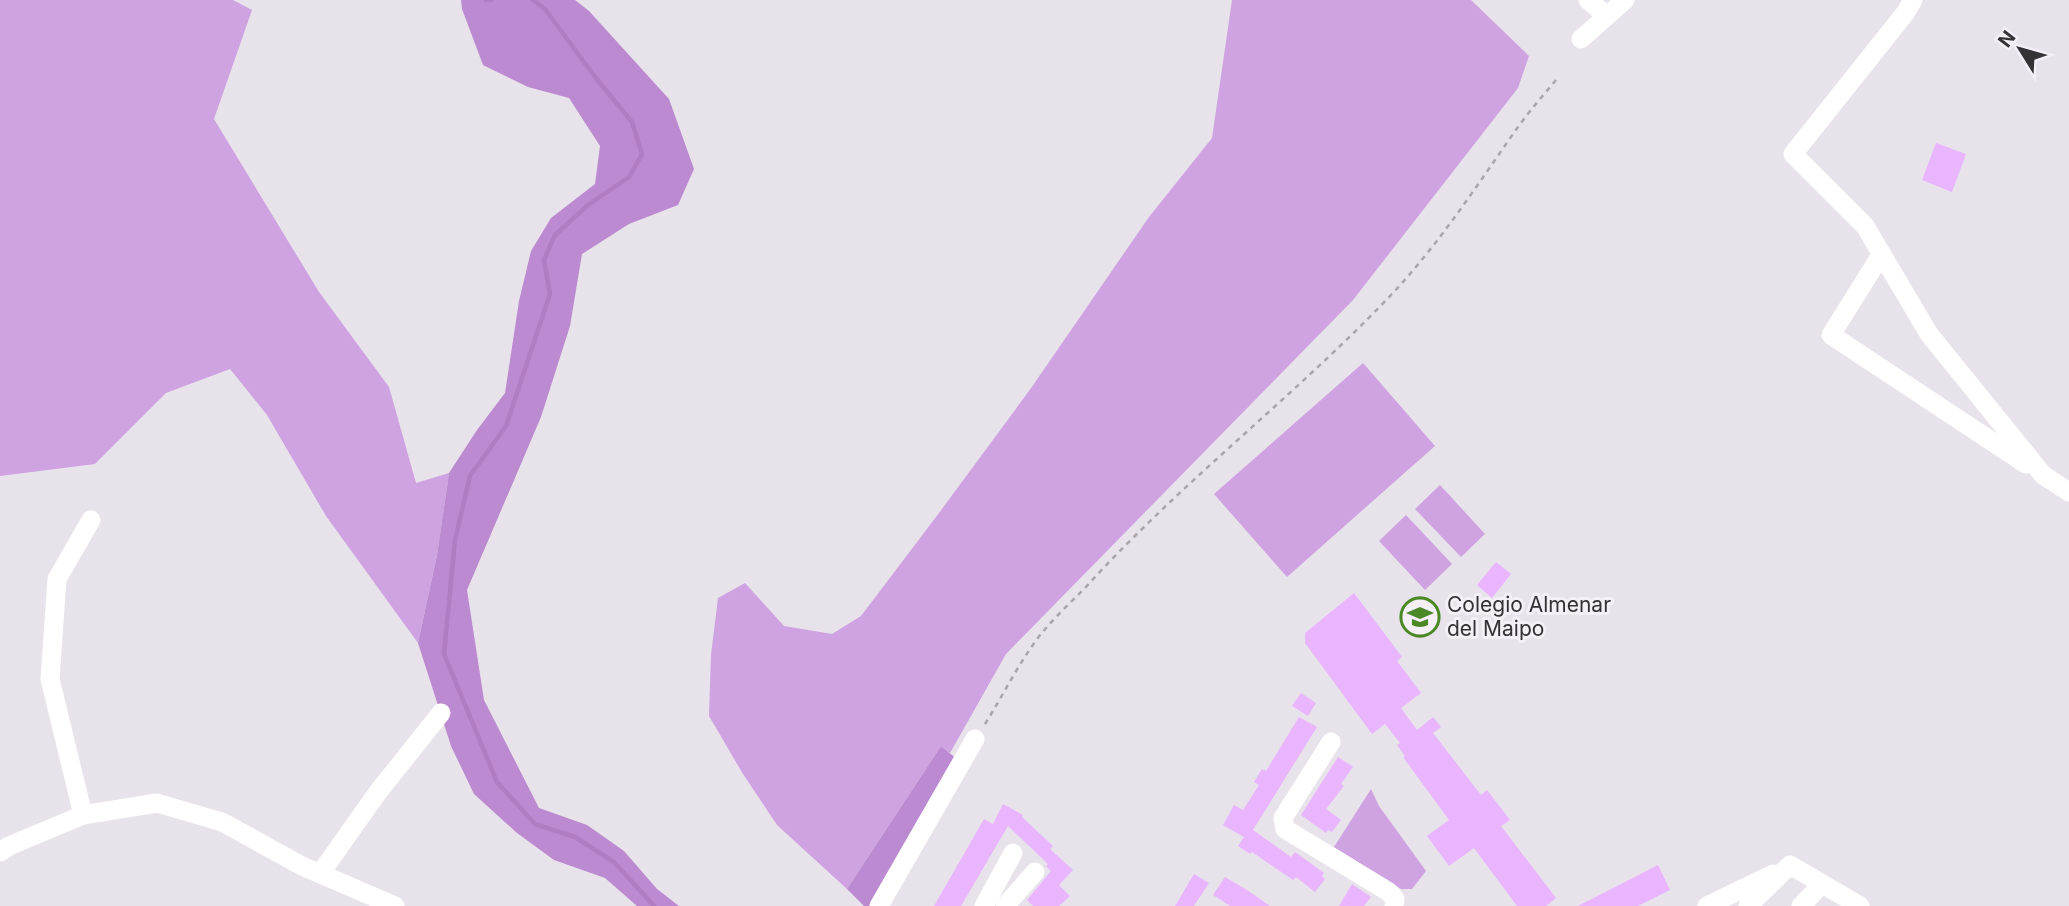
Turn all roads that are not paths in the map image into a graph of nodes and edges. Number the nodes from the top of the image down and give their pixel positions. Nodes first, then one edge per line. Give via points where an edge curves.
1 (1588, 0) edge
2 (1625, 0) edge
3 (1913, 0) edge
4 (1607, 16) junction
5 (1581, 39) dead end
6 (1881, 255) junction
7 (2043, 475) junction
8 (2069, 492) edge
9 (91, 520) dead end
10 (441, 713) dead end
11 (975, 739) road end
12 (1331, 742) dead end
13 (83, 816) junction
14 (0, 852) edge
15 (1013, 853) dead end
16 (1790, 865) junction
17 (1035, 872) dead end
18 (320, 874) junction
19 (1822, 884) junction
20 (395, 906) edge
21 (879, 906) edge
22 (984, 906) edge
23 (1005, 906) edge
24 (1394, 906) edge
25 (1707, 906) edge
26 (1748, 906) edge
27 (1801, 906) edge
28 (1860, 906) edge

1 - 4 street
2 - 4 street
3 - 6 street via 1793,154 1865,226
4 - 5 street
6 - 7 street via 1929,334
6 - 7 street via 1831,335
7 - 8 street
9 - 13 street via 57,579 50,679
10 - 18 street
11 - 21 street
12 - 24 street via 1283,818 1285,829 1389,892
13 - 14 street
13 - 18 street via 157,803 222,822
15 - 22 street
16 - 19 street
16 - 25 street
16 - 26 street
17 - 23 street
18 - 20 street
19 - 27 street
19 - 28 street

